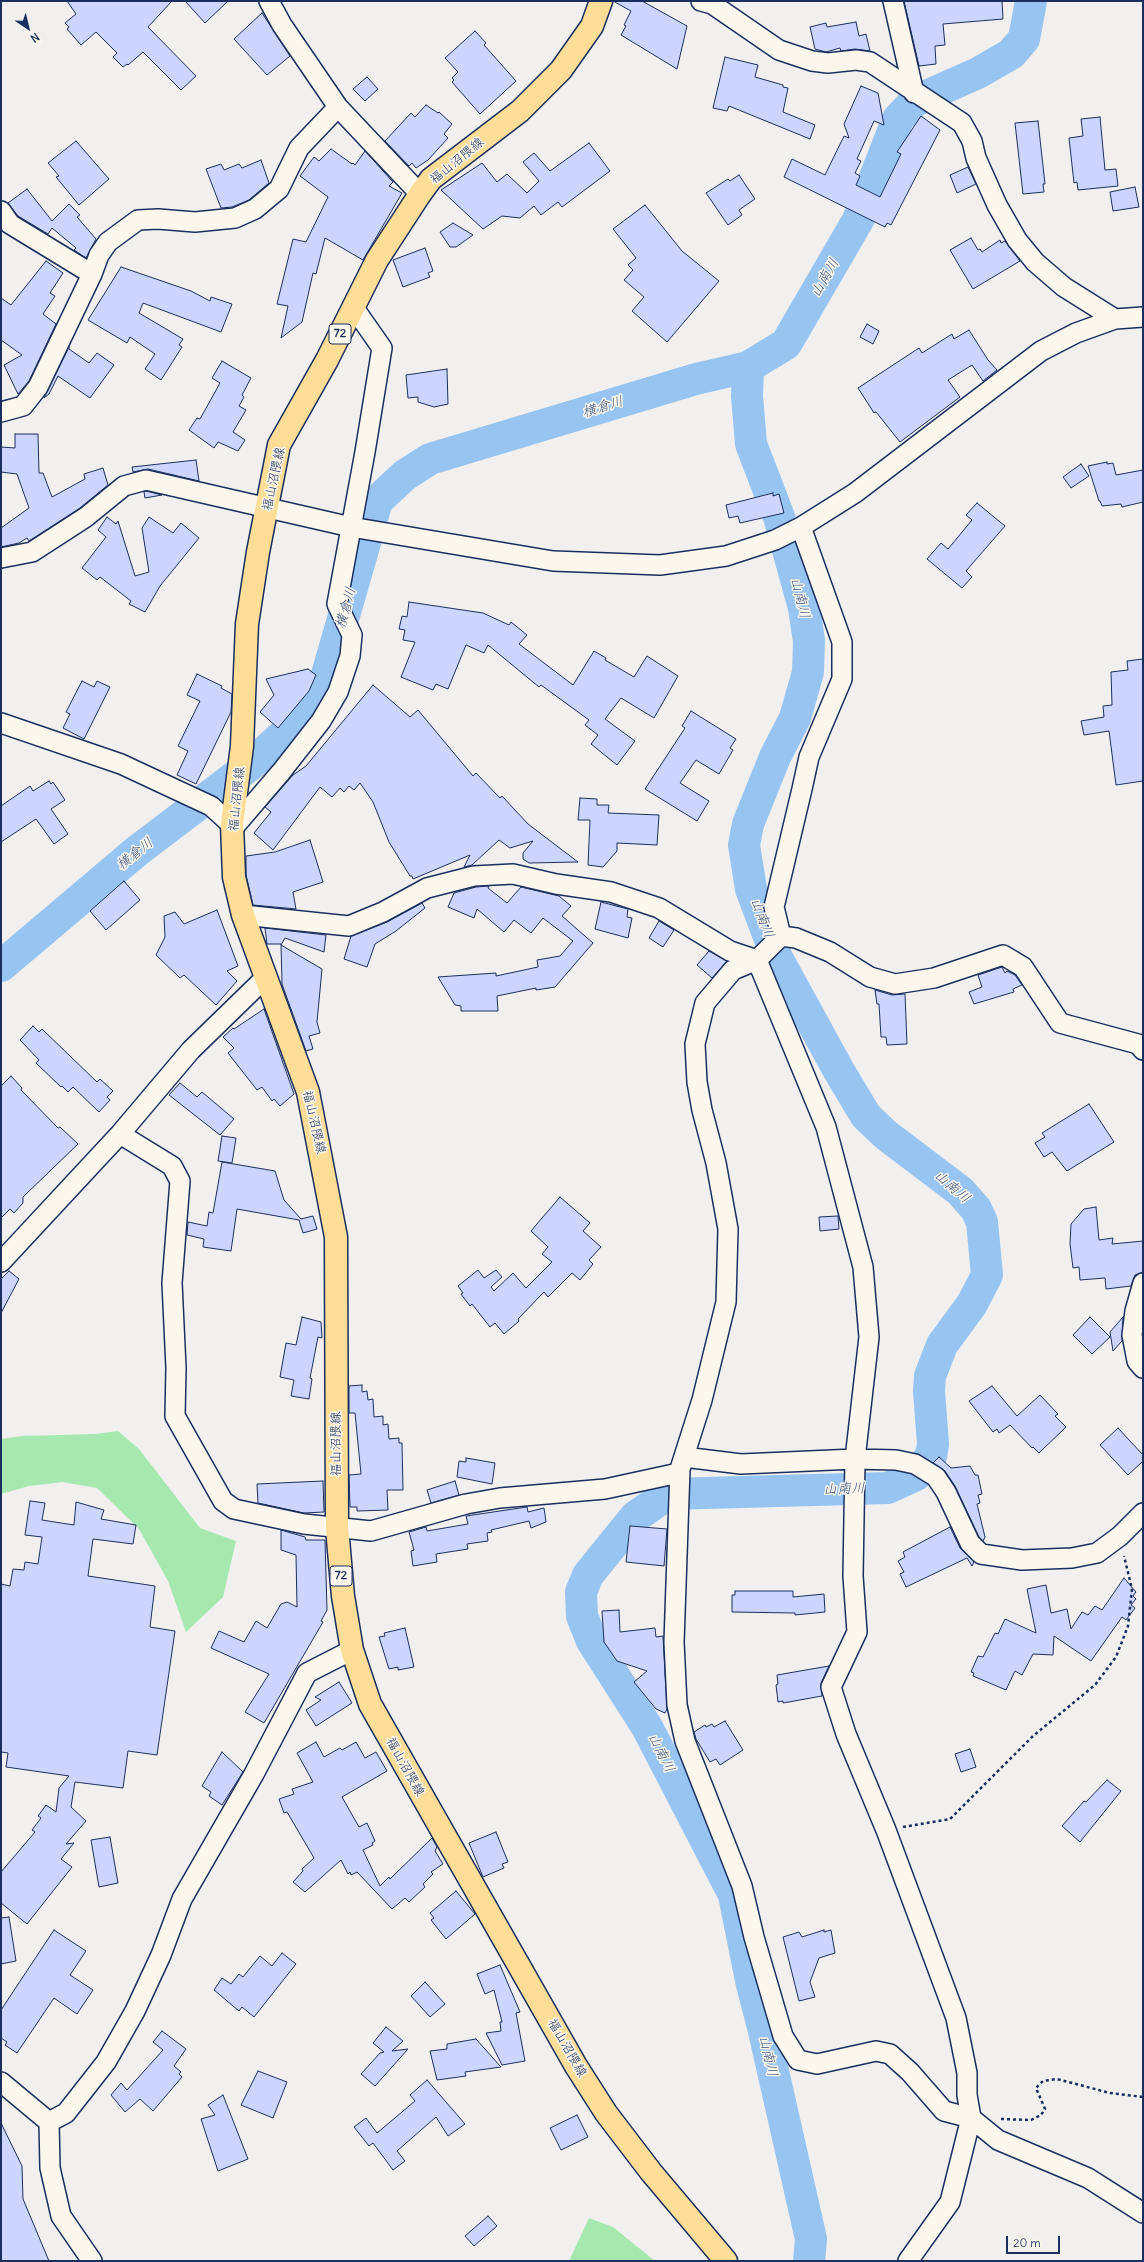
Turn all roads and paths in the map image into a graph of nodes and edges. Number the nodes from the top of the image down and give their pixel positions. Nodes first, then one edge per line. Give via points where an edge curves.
1 (269, 1) edge
2 (601, 1) edge
3 (701, 1) edge
4 (893, 1) edge
5 (914, 93) junction
6 (338, 107) junction
7 (420, 194) junction
8 (1, 210) edge
9 (92, 274) junction
10 (354, 308) junction
11 (1143, 317) edge
12 (1115, 320) junction
13 (1, 412) edge
14 (268, 507) junction
15 (351, 527) junction
16 (801, 528) junction
17 (1, 558) edge
18 (1, 723) edge
19 (232, 824) junction
20 (243, 915) junction
21 (781, 936) junction
22 (757, 960) junction
23 (265, 978) junction
24 (1143, 1050) edge
25 (120, 1134) junction
26 (1, 1262) edge
27 (1143, 1283) edge
28 (1143, 1368) edge
29 (855, 1459) junction
30 (682, 1466) junction
31 (1143, 1513) edge
32 (337, 1528) junction
33 (1120, 1536) junction
34 (352, 1650) junction
35 (886, 1830) junction
36 (1, 2082) edge
37 (1143, 2097) edge
38 (970, 2118) junction
39 (49, 2122) junction
40 (1143, 2213) edge
41 (92, 2261) edge
42 (726, 2261) edge
43 (908, 2261) edge

1 - 6 street via 282,25
2 - 7 main road, 福山沼隈線 / 72 via 592,26 561,70 520,111 431,180
3 - 5 street via 712,4 779,50 812,61 870,62
4 - 5 street
5 - 12 street via 962,123 972,141 976,158 997,205 1017,240 1035,262 1064,287
6 - 7 street
6 - 9 street via 299,148 279,189 256,209 235,218 194,222 158,218 138,220 108,242 99,255
7 - 10 main road, 福山沼隈線 / 72 via 377,260
8 - 9 street via 10,224
9 - 13 street via 38,387 23,406
10 - 14 main road, 福山沼隈線 / 72 via 279,445
10 - 15 street via 382,348
11 - 12 street
12 - 16 street via 1076,333 1041,351 855,493
14 - 15 street
14 - 17 street via 146,480 124,486 86,517 32,552
14 - 19 main road, 福山沼隈線 / 72 via 247,624 242,746
15 - 16 street via 553,561 660,565 726,556 775,540
15 - 19 street via 337,604 352,635 346,671 338,692 321,721 253,806 234,827
16 - 21 street via 842,642 842,679 810,757 774,907
18 - 19 street via 121,764 211,806
19 - 20 main road, 福山沼隈線 / 72 via 234,877
20 - 22 street via 349,926 383,912 427,888 474,876 513,874 556,884 611,892 659,908 730,952
20 - 23 main road, 福山沼隈線 / 72
21 - 22 street
21 - 24 street via 796,938 830,952 870,977 894,984 934,978 1003,955 1023,967 1060,1023 1138,1044
22 - 29 street via 826,1127 863,1267 869,1337
22 - 30 street via 733,970 705,1003 695,1044 697,1082 728,1229 726,1302 702,1400
23 - 25 street via 191,1050
23 - 32 main road, 福山沼隈線 / 72 via 308,1092 336,1238
25 - 26 street
25 - 32 street via 172,1166 180,1181 172,1283 176,1368 175,1416 223,1501 234,1509 304,1524
27 - 28 street via 1135,1311 1132,1336 1137,1361
29 - 30 street
29 - 33 street via 896,1460 915,1464 936,1477 946,1492 970,1543 981,1554 1022,1560 1072,1558 1097,1553
29 - 35 street via 853,1576 858,1632 831,1687 846,1734
30 - 32 street via 674,1474 605,1489 500,1498 466,1504 371,1531
30 - 38 street via 674,1642 677,1705 685,1741 742,1886 783,2036 798,2060 817,2064 876,2051 890,2054 910,2072 944,2111
31 - 33 street
32 - 34 main road, 福山沼隈線 / 72 via 343,1596
33 - 35 path via 1132,1589 1128,1626 1116,1657 1095,1685 1033,1736 950,1819
34 - 39 street via 307,1673 254,1774 182,1899 135,2011 110,2056 66,2112
34 - 42 main road, 福山沼隈線 / 72 via 370,1704 576,2066 606,2113
35 - 38 street via 956,2018 968,2073
36 - 39 street
37 - 38 path via 1110,2093 1057,2079 1043,2081 1036,2088 1045,2109 1041,2115 1031,2120
38 - 40 street via 998,2140 1088,2178
38 - 43 street via 950,2202
39 - 41 street via 50,2168 61,2216

